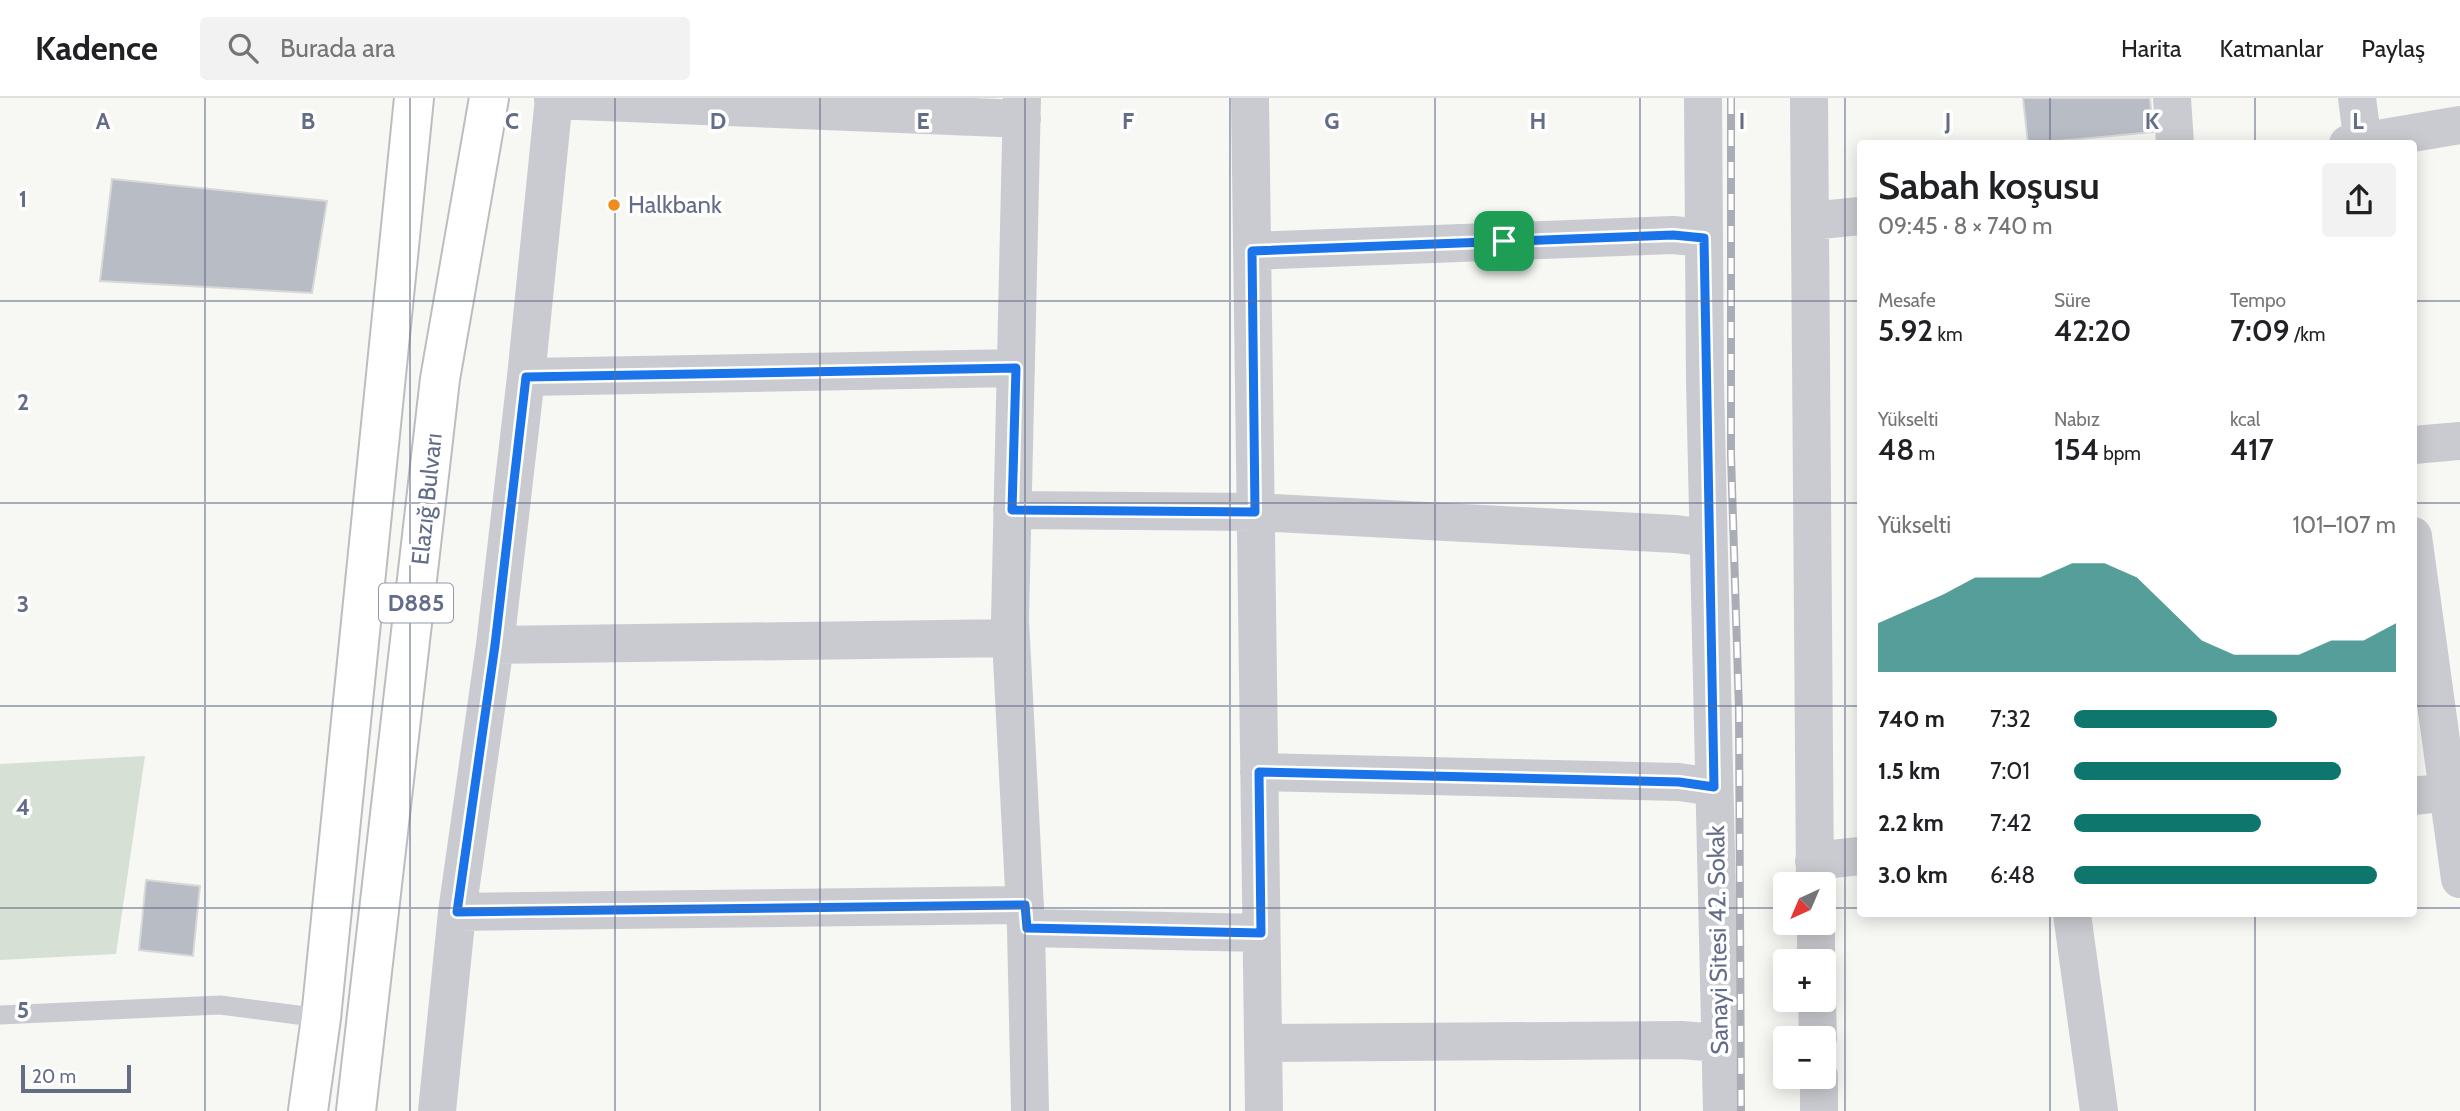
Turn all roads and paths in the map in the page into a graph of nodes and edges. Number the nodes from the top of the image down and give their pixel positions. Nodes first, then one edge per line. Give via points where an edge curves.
1 (414, 98) edge
2 (489, 98) edge
3 (1250, 98) edge
4 (1703, 98) edge
5 (1809, 98) edge
6 (2172, 98) edge
7 (2357, 98) edge
8 (554, 99) edge
9 (1022, 108) edge
10 (2460, 125) edge
11 (2175, 140) edge
12 (2358, 140) edge
13 (2375, 140) edge
14 (1857, 215) edge
15 (1811, 221) junction
16 (1704, 238) junction
17 (1252, 251) junction
18 (1016, 368) junction
19 (526, 377) junction
20 (2460, 441) edge
21 (2417, 445) edge
22 (1012, 510) junction
23 (1255, 512) junction
24 (1708, 538) junction
25 (2417, 593) edge
26 (1010, 638) junction
27 (495, 645) junction
28 (1259, 772) junction
29 (1714, 787) junction
30 (2431, 794) edge
31 (1857, 857) edge
32 (1815, 872) edge
33 (2460, 879) edge
34 (457, 912) junction
35 (1026, 916) junction
36 (2071, 917) edge
37 (1261, 933) junction
38 (0, 1015) edge
39 (321, 1018) junction
40 (1263, 1043) junction
41 (1720, 1043) junction
42 (1819, 1089) edge
43 (308, 1111) edge
44 (356, 1111) edge
45 (437, 1111) edge
46 (1030, 1111) edge
47 (1264, 1111) edge
48 (1722, 1111) edge
49 (1819, 1111) edge
50 (2099, 1111) edge

1 - 39 highway, D885
2 - 44 highway, Elazığ Bulvarı / D885 via 440,379
3 - 17 street
4 - 16 street, Sanayi Sitesi 42. Sokak
5 - 15 street
6 - 11 street
7 - 12 street
8 - 9 street
8 - 19 street
9 - 18 street
10 - 13 street
14 - 15 street
15 - 32 street
16 - 17 street via 1673,235
16 - 24 street, Sanayi Sitesi 42. Sokak
17 - 23 street
18 - 19 street
18 - 22 street
19 - 27 street
20 - 21 street
22 - 23 street
22 - 26 street
23 - 24 street
23 - 28 street
24 - 29 street, Sanayi Sitesi 42. Sokak
25 - 30 street
26 - 27 street
26 - 35 street
27 - 34 street
28 - 29 street via 1679,782
28 - 37 street
29 - 41 street, Sanayi Sitesi 42. Sokak
30 - 33 street
31 - 32 street
34 - 35 street
34 - 45 street
35 - 37 street
35 - 46 street
36 - 50 street
37 - 40 street
38 - 39 lane via 220,1005
39 - 43 highway, D885
40 - 41 street
40 - 47 street
41 - 48 street, Sanayi Sitesi 42. Sokak
42 - 49 street

